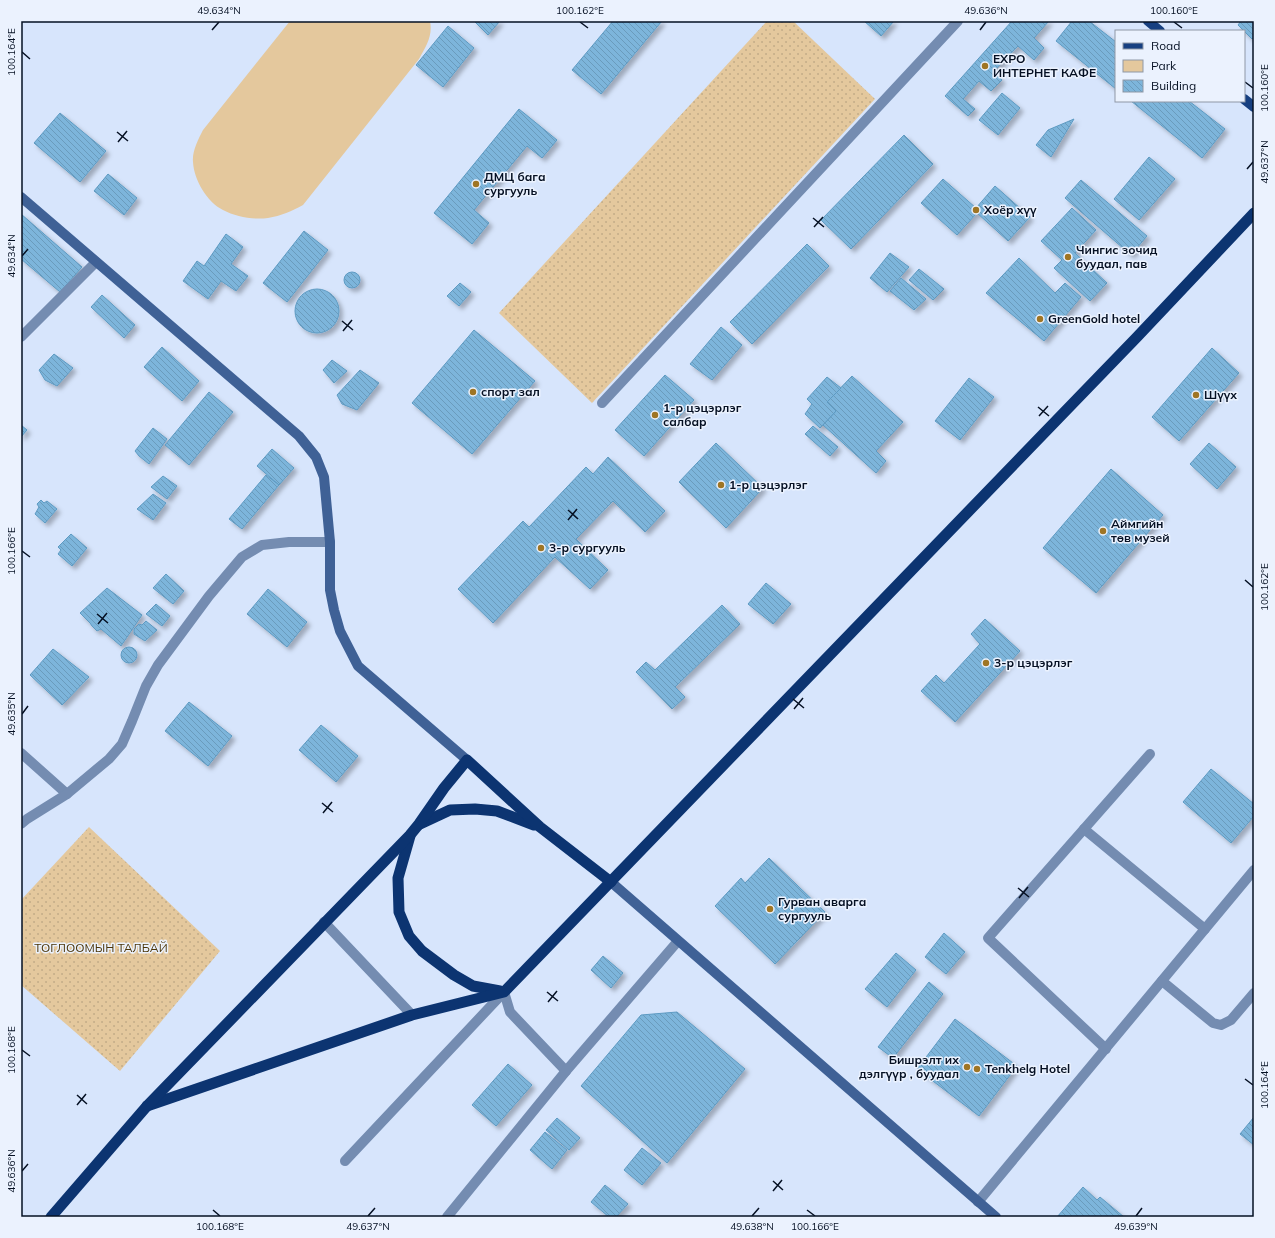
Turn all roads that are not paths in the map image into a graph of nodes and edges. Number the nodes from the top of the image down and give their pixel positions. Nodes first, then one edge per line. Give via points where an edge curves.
1 (958, 21) edge
2 (1148, 21) edge
3 (1159, 30) edge
4 (1245, 100) edge
5 (1254, 107) edge
6 (21, 197) edge
7 (1254, 213) edge
8 (96, 262) junction
9 (21, 337) edge
10 (602, 402) dead end
11 (330, 542) junction
12 (21, 754) edge
13 (1150, 754) dead end
14 (467, 760) junction
15 (67, 794) junction
16 (21, 824) edge
17 (420, 824) junction
18 (540, 827) junction
19 (1084, 829) junction
20 (410, 835) junction
21 (1254, 870) edge
22 (611, 882) junction
23 (324, 922) junction
24 (1205, 929) junction
25 (678, 941) junction
26 (1162, 981) junction
27 (504, 992) junction
28 (1254, 993) edge
29 (412, 1014) junction
30 (1106, 1049) junction
31 (566, 1070) junction
32 (147, 1106) junction
33 (345, 1161) dead end
34 (978, 1202) junction
35 (51, 1217) edge
36 (447, 1217) edge
37 (996, 1217) edge

1 - 10 street
2 - 3 main road
4 - 5 main road
6 - 8 main road
7 - 22 highway via 1132,343
8 - 9 street
8 - 11 main road via 298,436 316,457 324,477
11 - 14 main road via 330,590 334,610 340,631 358,666
11 - 15 street via 262,545 242,558 209,596 158,665 146,686 122,744 109,759
12 - 15 street
13 - 19 street
14 - 17 highway
14 - 18 highway
15 - 16 street
17 - 18 highway via 450,810 474,810 497,811
17 - 20 highway
18 - 22 highway
19 - 24 street
19 - 30 street via 988,938
20 - 23 highway
20 - 27 highway via 398,878 399,912 409,936 422,951 454,975 473,986
21 - 24 street
22 - 25 main road
22 - 27 highway
23 - 29 street
23 - 32 highway
24 - 26 street
25 - 31 street
25 - 34 main road
26 - 28 street via 1213,1023 1221,1025 1231,1020
26 - 30 street
27 - 29 highway
27 - 31 street via 510,1012
27 - 33 street
29 - 32 highway
30 - 34 street
31 - 36 street
32 - 35 highway
34 - 37 main road

